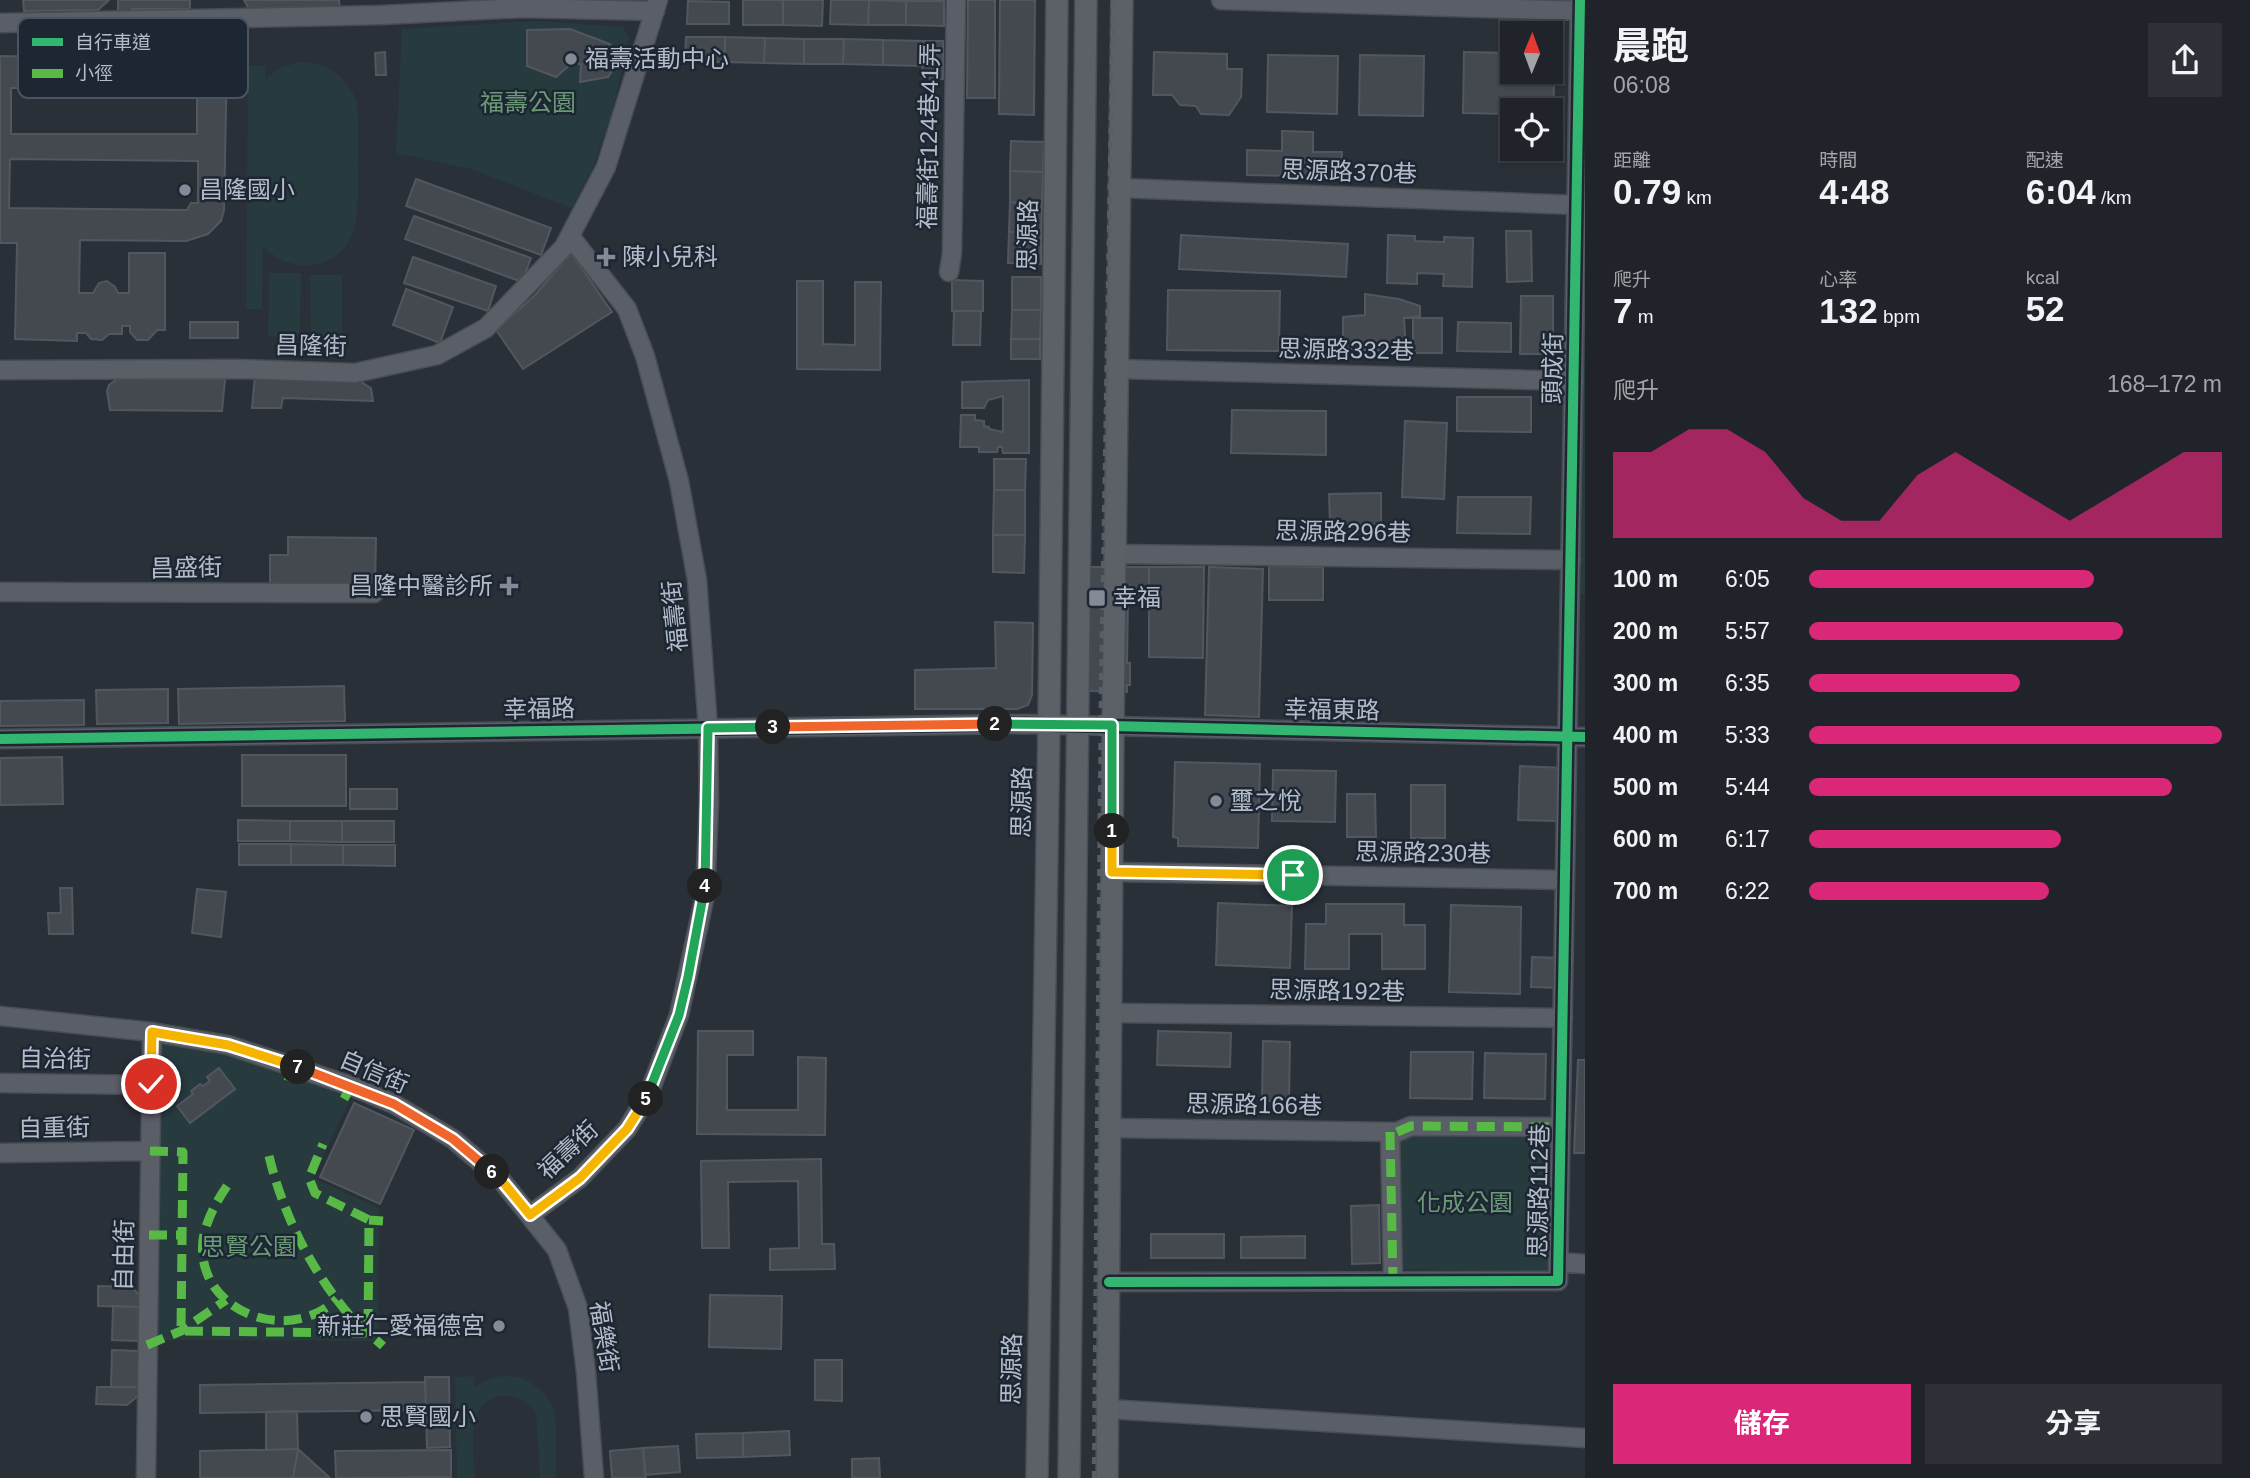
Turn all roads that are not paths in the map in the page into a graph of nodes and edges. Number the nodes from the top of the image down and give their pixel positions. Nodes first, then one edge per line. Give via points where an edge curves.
1 (956, 0) edge
2 (1057, 0) edge
3 (1086, 0) edge
4 (1122, 0) edge
5 (1221, 0) edge
6 (1279, 1) edge
7 (656, 6) edge
8 (1582, 7) edge
9 (239, 18) edge
10 (0, 23) edge
11 (18, 23) edge
12 (1119, 188) junction
13 (1577, 205) junction
14 (570, 236) junction
15 (949, 272) dead end
16 (1117, 369) junction
17 (0, 370) edge
18 (1574, 381) junction
19 (1115, 554) junction
20 (1571, 560) junction
21 (0, 593) edge
22 (374, 593) dead end
23 (1049, 724) junction
24 (1078, 724) junction
25 (1112, 725) junction
26 (708, 728) junction
27 (1576, 736) edge
28 (0, 739) edge
29 (1112, 872) junction
30 (1565, 880) junction
31 (1111, 1013) junction
32 (0, 1016) edge
33 (1563, 1018) junction
34 (152, 1032) junction
35 (0, 1083) edge
36 (151, 1084) junction
37 (1561, 1127) junction
38 (1110, 1128) junction
39 (1394, 1132) junction
40 (150, 1151) junction
41 (0, 1153) edge
42 (530, 1215) junction
43 (1558, 1262) junction
44 (1585, 1264) edge
45 (1393, 1281) junction
46 (1109, 1282) junction
47 (1108, 1409) junction
48 (1585, 1438) edge
49 (146, 1478) edge
50 (594, 1478) edge
51 (1037, 1478) edge
52 (1069, 1478) edge
53 (1107, 1478) edge

1 - 15 street, 福壽街124巷41弄
2 - 23 main road, 思源路
3 - 24 main road
4 - 12 main road
5 - 6 street
6 - 8 street
7 - 9 street
7 - 14 street via 606,167
8 - 13 street, 頭成街
10 - 11 street
12 - 13 street, 思源路370巷
12 - 16 main road
13 - 18 street, 頭成街
14 - 17 street, 昌隆街 via 486,328 437,355 355,373
14 - 26 street, 福壽街 via 627,309 666,427 697,580
16 - 18 street, 思源路332巷
16 - 19 main road
18 - 20 street, 頭成街
19 - 20 street, 思源路296巷
19 - 25 main road
20 - 27 street, 頭成街
21 - 22 street, 昌盛街
23 - 24 street, 幸福路
23 - 26 street, 幸福路
23 - 51 main road, 思源路
24 - 25 street, 幸福東路
24 - 52 main road
25 - 27 street, 幸福東路
25 - 29 main road
26 - 28 street, 幸福路
26 - 42 street, 福壽街 via 705,895 673,1032 649,1093 627,1129 580,1178
27 - 30 street, 思源路112巷
29 - 30 street, 思源路230巷
29 - 31 main road
30 - 33 street, 思源路112巷
31 - 33 street, 思源路192巷
31 - 38 main road
32 - 34 street, 自信街
33 - 37 street, 思源路112巷
34 - 36 street, 自由街
34 - 42 street, 自信街 via 228,1045 394,1104 453,1139 502,1181
35 - 36 street, 自治街
36 - 40 street, 自由街
37 - 39 street, 思源路166巷 via 1411,1126
37 - 43 street, 思源路112巷
38 - 39 street, 思源路166巷
38 - 46 main road
39 - 45 street
40 - 41 street, 自重街
40 - 49 street, 自由街
42 - 50 street, 福樂街 via 557,1250 578,1308
43 - 44 street
43 - 45 street, 思源路112巷 via 1558,1281
45 - 46 street, 思源路112巷
46 - 47 main road
47 - 48 street
47 - 53 main road

